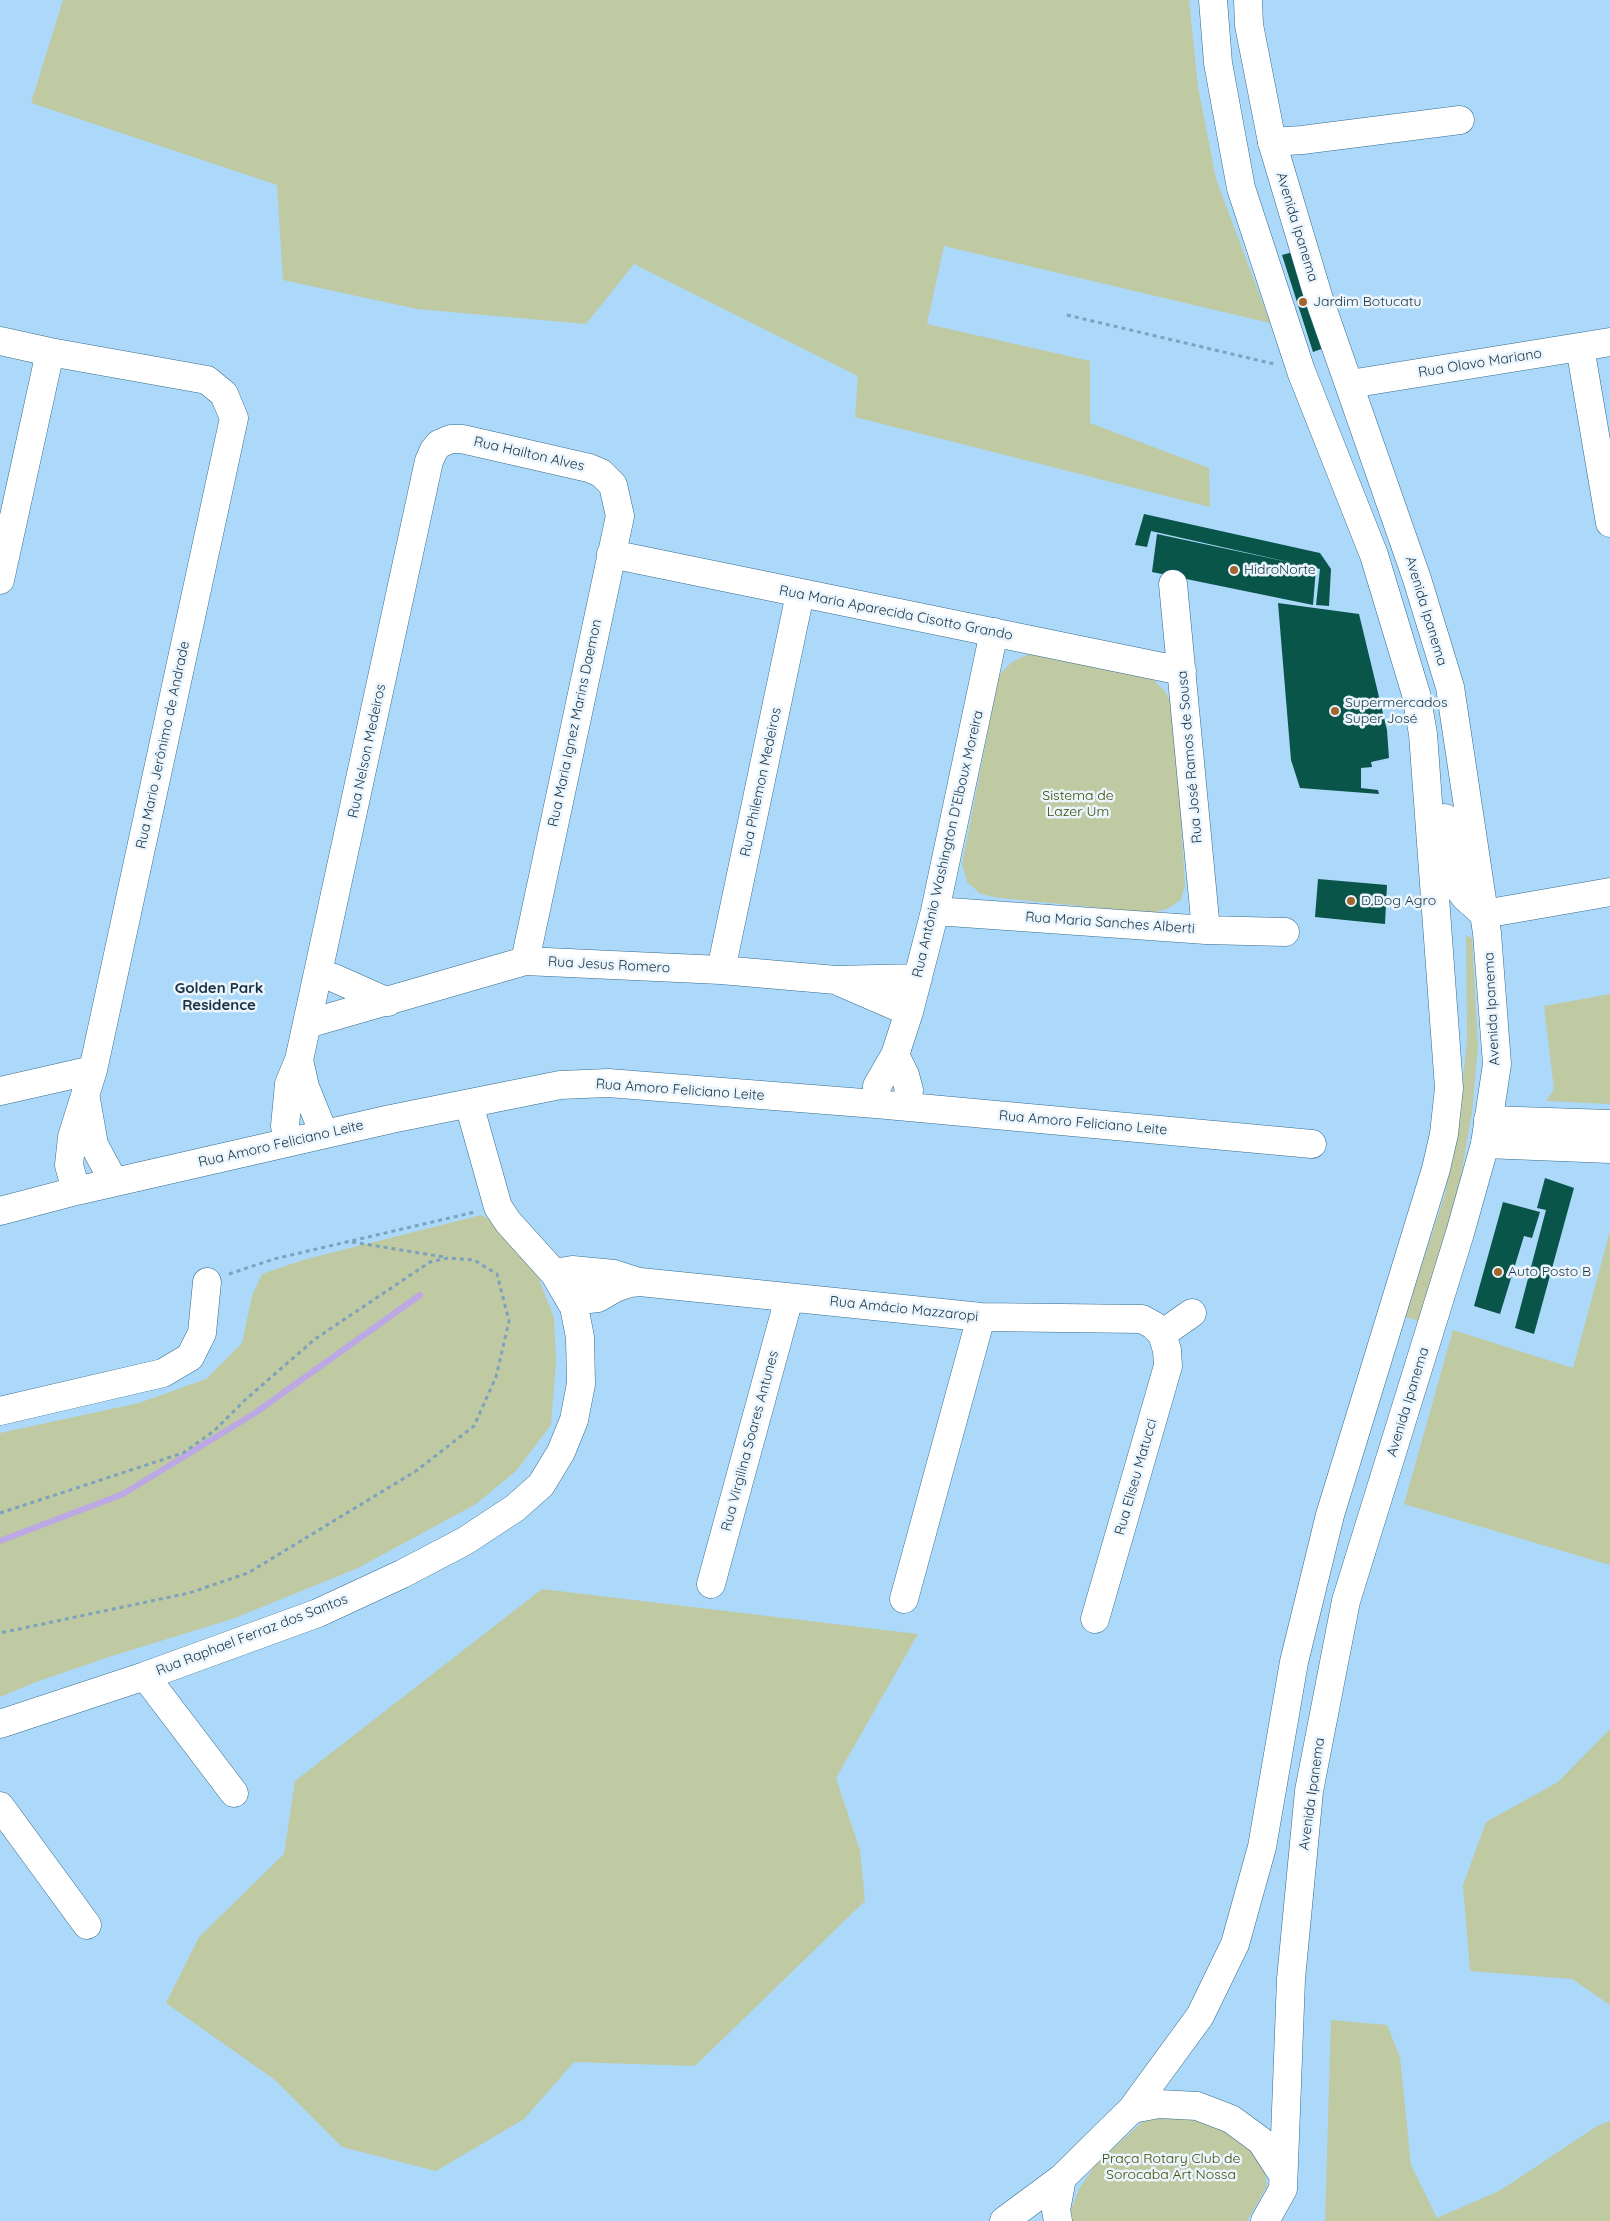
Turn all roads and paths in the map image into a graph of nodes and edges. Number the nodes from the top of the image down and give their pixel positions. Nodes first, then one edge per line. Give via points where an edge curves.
1 (1213, 0) edge
2 (1248, 0) edge
3 (1460, 120) dead end
4 (1272, 142) junction
5 (1067, 316) dead end
6 (0, 341) edge
7 (1610, 342) edge
8 (1580, 347) junction
9 (50, 352) junction
10 (1301, 371) junction
11 (1350, 384) junction
12 (439, 444) joint
13 (1339, 469) junction
14 (613, 485) joint
15 (1610, 523) edge
16 (611, 554) junction
17 (0, 580) edge
18 (1173, 584) dead end
19 (800, 594) junction
20 (994, 632) junction
21 (1182, 671) junction
22 (1423, 734) junction
23 (1610, 892) edge
24 (935, 911) junction
25 (1484, 914) junction
26 (1206, 930) junction
27 (1286, 932) dead end
28 (525, 961) junction
29 (721, 970) junction
30 (318, 974) junction
31 (918, 978) junction
32 (836, 980) junction
33 (388, 1002) junction
34 (909, 1012) junction
35 (307, 1024) junction
36 (895, 1055) junction
37 (300, 1060) junction
38 (93, 1070) junction
39 (0, 1090) edge
40 (86, 1098) junction
41 (469, 1104) junction
42 (876, 1104) junction
43 (906, 1106) junction
44 (1610, 1124) edge
45 (1486, 1132) junction
46 (324, 1134) junction
47 (289, 1142) junction
48 (1312, 1144) dead end
49 (1610, 1149) edge
50 (114, 1182) junction
51 (76, 1191) junction
52 (498, 1207) junction
53 (0, 1211) edge
54 (348, 1242) junction
55 (448, 1258) junction
56 (554, 1272) junction
57 (207, 1282) joint
58 (640, 1282) junction
59 (579, 1298) junction
60 (790, 1298) junction
61 (1192, 1313) dead end
62 (981, 1317) junction
63 (1162, 1334) junction
64 (0, 1412) edge
65 (0, 1513) edge
66 (711, 1584) dead end
67 (904, 1599) dead end
68 (1095, 1620) dead end
69 (0, 1633) edge
70 (145, 1676) junction
71 (0, 1724) edge
72 (234, 1793) dead end
73 (0, 1806) edge
74 (87, 1925) dead end
75 (1132, 2110) junction
76 (1062, 2178) junction
77 (1283, 2182) junction
78 (1004, 2221) edge
79 (1058, 2221) edge
80 (1265, 2221) edge
81 (1285, 2221) edge

1 - 10 street via 1218,63 1241,188
2 - 4 street, Avenida Ipanema via 1249,25
3 - 4 street
4 - 11 street, Avenida Ipanema via 1318,296
5 - 10 path
6 - 9 street
7 - 8 street, Rua Olavo Mariano
8 - 11 street, Rua Olavo Mariano
8 - 15 street
9 - 17 street
9 - 38 street, Rua Mario Jerônimo de Andrade via 207,380 224,394 234,418
10 - 13 street
11 - 13 street via 1333,415
11 - 25 street, Avenida Ipanema via 1417,579 1450,687
12 - 14 street, Rua Hailton Alves via 462,439 589,468 601,473
12 - 30 street, Rua Nelson Medeiros via 429,461
13 - 22 street via 1388,597 1416,694
14 - 16 street, Rua Maria Ignez Marins Daemon via 620,516
16 - 19 street, Rua Maria Aparecida Cisotto Grando
16 - 28 street, Rua Maria Ignez Marins Daemon
18 - 21 street, Rua José Ramos de Sousa
19 - 20 street, Rua Maria Aparecida Cisotto Grando
19 - 29 street, Rua Philemon Medeiros
20 - 21 street, Rua Maria Aparecida Cisotto Grando
20 - 24 street, Rua Antônio Washington D’Elboux Moreira
21 - 26 street, Rua José Ramos de Sousa
22 - 25 street via 1436,760 1457,886
22 - 75 street via 1448,1088 1444,1134 1330,1515 1294,1662 1262,1848 1235,1944 1200,2016
23 - 25 street
24 - 26 street, Rua Maria Sanches Alberti
24 - 31 street, Rua Antônio Washington D’Elboux Moreira
25 - 45 street, Avenida Ipanema via 1497,1064
26 - 27 street, Rua Maria Sanches Alberti
28 - 29 street, Rua Jesus Romero
28 - 33 street, Rua Jesus Romero
29 - 32 street, Rua Jesus Romero
30 - 33 street
30 - 35 street, Rua Nelson Medeiros
31 - 32 street, Rua Jesus Romero
31 - 34 street, Rua Antônio Washington D’Elboux Moreira
32 - 34 street, Rua Jesus Romero
33 - 35 street, Rua Jesus Romero
34 - 36 street, Rua Antônio Washington D’Elboux Moreira
35 - 37 street, Rua Nelson Medeiros
36 - 42 street, Rua Antônio Washington D’Elboux Moreira via 877,1086
36 - 43 street via 909,1090
37 - 46 street, Rua Nelson Medeiros via 305,1087
37 - 47 street, Rua Nelson Medeiros via 289,1084 285,1126
38 - 39 street
38 - 40 street, Rua Mario Jerônimo de Andrade
40 - 50 street, Rua Mario Jerônimo de Andrade via 94,1145
40 - 51 street, Rua Mario Jerônimo de Andrade via 72,1137 70,1165
41 - 42 street, Rua Amoro Feliciano Leite via 560,1086 608,1083
41 - 46 street, Rua Amoro Feliciano Leite
41 - 52 street, Rua Raphael Ferraz dos Santos
42 - 43 street, Rua Amoro Feliciano Leite
43 - 48 street, Rua Amoro Feliciano Leite
44 - 45 street
45 - 49 street
45 - 77 street, Avenida Ipanema via 1460,1233 1345,1610 1309,1792 1291,1979
46 - 47 street, Rua Amoro Feliciano Leite
47 - 50 street, Rua Amoro Feliciano Leite
50 - 51 street, Rua Amoro Feliciano Leite
51 - 53 street, Rua Amoro Feliciano Leite
52 - 54 path
52 - 56 street, Rua Raphael Ferraz dos Santos
54 - 55 path
54 - 57 path via 274,1259
55 - 65 path via 430,1262 315,1339 245,1400 214,1432 183,1453
55 - 69 path via 474,1260 497,1274 509,1321 496,1377 474,1426 416,1471 248,1573 190,1593
56 - 58 street, Rua Amácio Mazzaropi via 572,1270 614,1274
56 - 59 street, Rua Raphael Ferraz dos Santos
57 - 64 street via 202,1333 190,1357 163,1373
58 - 59 street, Rua Amácio Mazzaropi via 630,1283 598,1298
58 - 60 street, Rua Amácio Mazzaropi
59 - 70 street, Rua Raphael Ferraz dos Santos via 574,1307 580,1337 582,1384 574,1420 561,1452 541,1484 515,1508 465,1541 318,1613
60 - 62 street, Rua Amácio Mazzaropi
60 - 66 street, Rua Virgilina Soares Antunes
61 - 63 street
62 - 63 street, Rua Amácio Mazzaropi via 1142,1319
62 - 67 street
63 - 68 street, Rua Eliseu Matucci via 1168,1366
70 - 71 street, Rua Raphael Ferraz dos Santos
70 - 72 street
73 - 74 street
75 - 76 street
75 - 77 street, Avenida Ipanema via 1159,2104 1197,2106 1231,2119 1261,2141
76 - 78 street
76 - 79 street via 1056,2210
77 - 80 street, Avenida Ipanema
77 - 81 street, Avenida Ipanema

